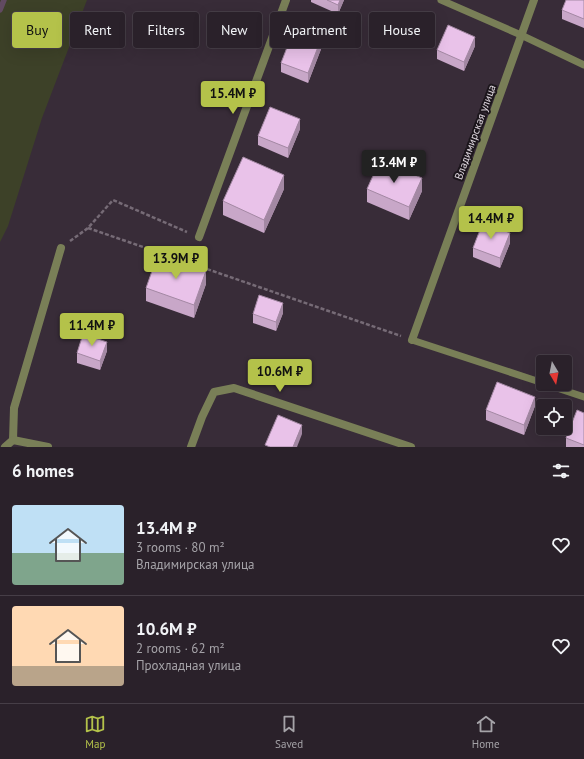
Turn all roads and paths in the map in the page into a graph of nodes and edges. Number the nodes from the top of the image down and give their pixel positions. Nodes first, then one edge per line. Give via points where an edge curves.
1 (286, 0) edge
2 (441, 0) edge
3 (534, 0) edge
4 (521, 35) junction
5 (584, 65) edge
6 (88, 228) junction
7 (199, 237) joint
8 (61, 248) joint
9 (412, 340) junction
10 (536, 381) edge
11 (566, 391) edge
12 (584, 397) edge
13 (13, 440) junction
14 (5, 447) edge
15 (48, 447) edge
16 (191, 447) edge
17 (411, 447) edge

1 - 7 street
2 - 4 lane
3 - 4 street, Владимирская улица
4 - 5 lane
4 - 9 street, Владимирская улица
6 - 7 path via 113,200
6 - 8 path
6 - 9 path
8 - 13 street via 14,408
9 - 10 lane
11 - 12 lane
13 - 14 street
13 - 15 street
16 - 17 street via 214,392 234,388

